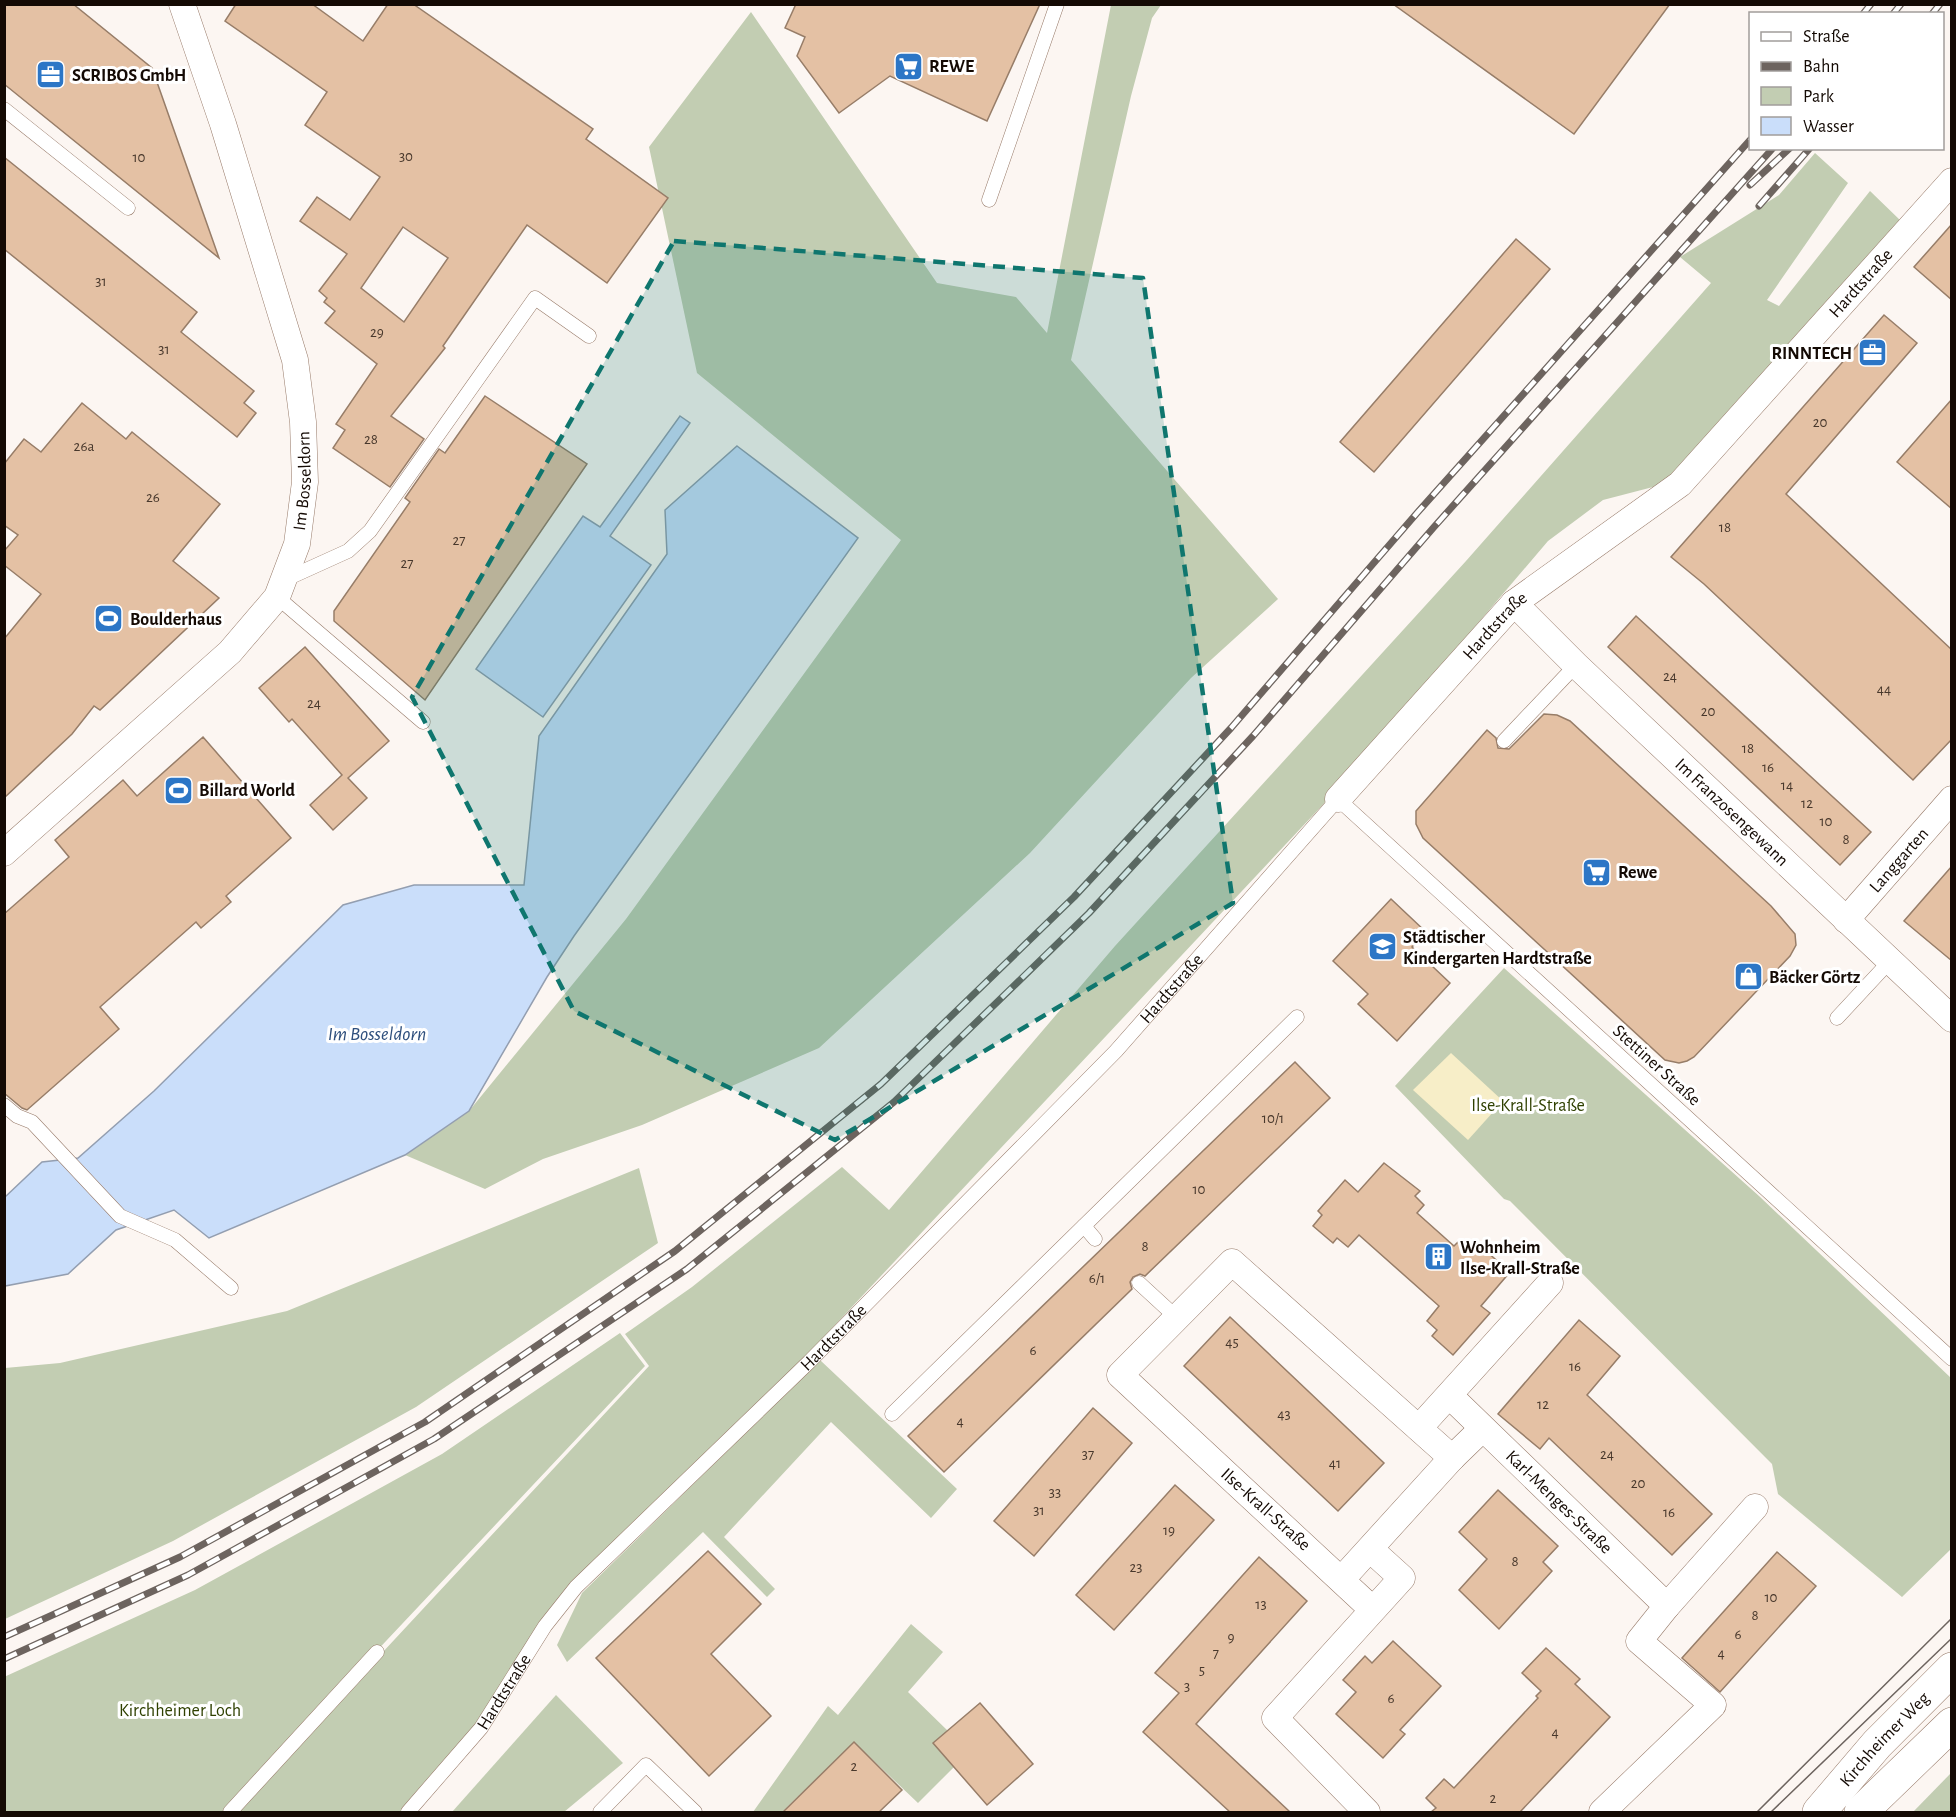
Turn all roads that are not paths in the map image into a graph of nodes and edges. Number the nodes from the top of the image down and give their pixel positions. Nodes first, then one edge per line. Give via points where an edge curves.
1 (183, 4) edge
2 (1057, 4) edge
3 (4, 109) edge
4 (1952, 181) edge
5 (989, 200) dead end
6 (128, 208) dead end
7 (589, 336) dead end
8 (280, 588) junction
9 (1514, 603) junction
10 (1576, 665) junction
11 (423, 722) dead end
12 (1504, 741) dead end
13 (1338, 799) junction
14 (1952, 799) edge
15 (4, 853) edge
16 (1846, 920) junction
17 (1890, 961) junction
18 (1297, 1017) dead end
19 (1837, 1018) dead end
20 (1952, 1019) edge
21 (4, 1105) edge
22 (1084, 1226) junction
23 (1095, 1239) dead end
24 (1139, 1283) dead end
25 (1550, 1283) dead end
26 (231, 1288) dead end
27 (1176, 1317) junction
28 (1952, 1359) edge
29 (1450, 1396) junction
30 (892, 1414) dead end
31 (1419, 1428) junction
32 (1482, 1429) junction
33 (1452, 1458) junction
34 (1755, 1507) dead end
35 (1370, 1549) junction
36 (1342, 1579) junction
37 (1668, 1606) junction
38 (1372, 1609) junction
39 (378, 1652) dead end
40 (1952, 1669) edge
41 (1952, 1724) edge
42 (230, 1812) edge
43 (408, 1812) edge
44 (600, 1812) edge
45 (695, 1812) edge
46 (1367, 1812) edge
47 (1602, 1812) edge
48 (1820, 1812) edge
49 (1861, 1812) edge

1 - 8 street, Im Bosseldorn via 295,360 305,482 297,544
2 - 5 lane
3 - 6 lane
4 - 9 street, Hardtstraße via 1680,484
7 - 8 lane via 535,298 370,531 348,550
8 - 11 lane
8 - 15 street, Im Bosseldorn via 230,652
9 - 10 street, Im Franzosengewann
9 - 13 street, Hardtstraße
10 - 12 lane
10 - 16 street, Im Franzosengewann
13 - 28 lane, Stettiner Straße
13 - 43 lane, Hardtstraße via 1116,1051 809,1362 576,1587 545,1626 481,1728
14 - 16 street, Langgarten
16 - 17 street, Im Franzosengewann
17 - 19 lane
17 - 20 street, Im Franzosengewann
18 - 22 lane
21 - 26 lane via 32,1122 120,1216 175,1240
22 - 23 lane
22 - 30 lane
24 - 27 lane
25 - 29 street
27 - 31 street, Ilse-Krall-Straße via 1232,1262
27 - 36 street, Ilse-Krall-Straße via 1120,1376
29 - 31 street
29 - 32 street, Karl-Menges-Straße
31 - 33 street, Ilse-Krall-Straße
32 - 33 street
32 - 37 street, Karl-Menges-Straße
33 - 35 street
34 - 37 street
35 - 36 street
35 - 38 street via 1402,1578
36 - 38 street, Ilse-Krall-Straße
37 - 47 street via 1639,1641 1713,1705
38 - 46 street via 1275,1718
39 - 42 lane
40 - 48 street, Kirchheimer Weg via 1877,1744
41 - 49 street, Kirchheimer Weg
44 - 45 lane via 646,1765

